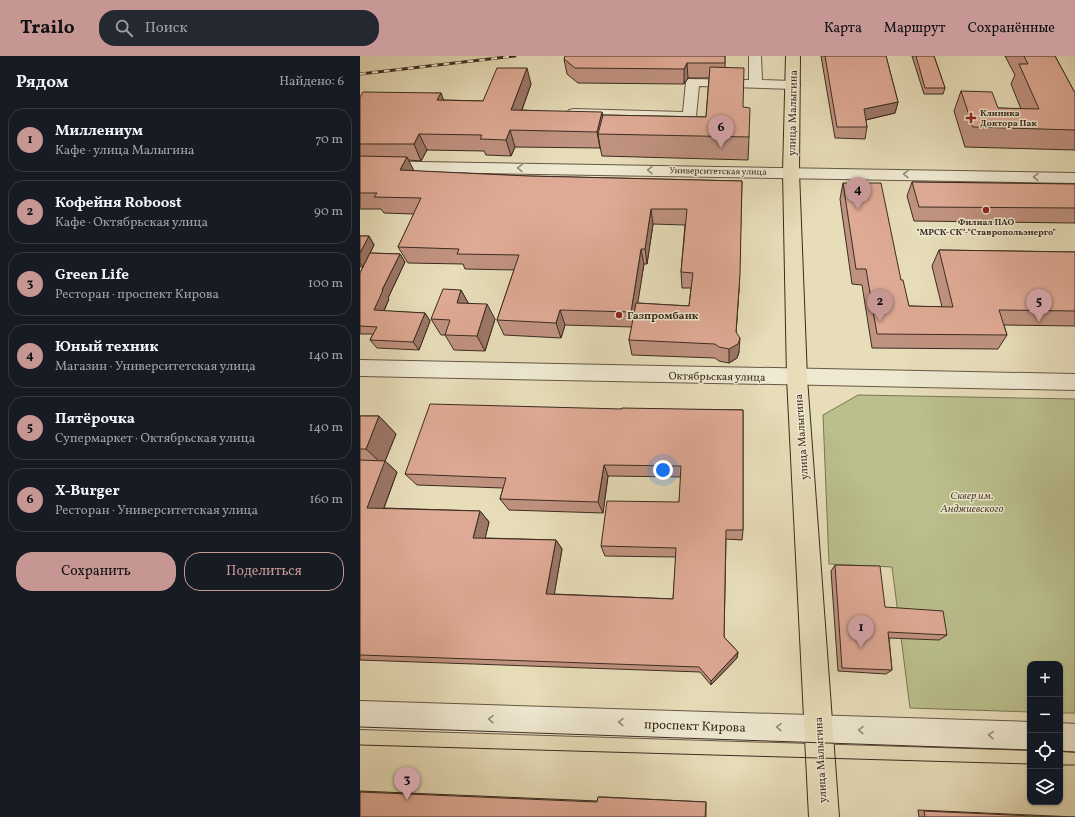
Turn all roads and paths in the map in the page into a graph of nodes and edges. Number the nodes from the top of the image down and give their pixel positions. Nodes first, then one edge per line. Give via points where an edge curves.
1 (755, 56) edge
2 (793, 56) edge
3 (756, 84) junction
4 (793, 85) junction
5 (561, 112) edge
6 (360, 166) edge
7 (791, 172) junction
8 (1075, 178) edge
9 (360, 368) edge
10 (797, 378) junction
11 (1075, 382) edge
12 (360, 715) edge
13 (818, 728) junction
14 (1027, 736) edge
15 (1063, 737) edge
16 (1075, 738) edge
17 (824, 817) edge

1 - 3 street
2 - 4 main road, улица Малыгина
3 - 4 street
3 - 5 street via 693,82 689,116
4 - 7 main road, улица Малыгина
7 -> 6 street, Университетская улица
8 -> 7 street, Университетская улица
7 - 10 main road, улица Малыгина
9 - 10 street, Октябрьская улица
10 - 11 street, Октябрьская улица
10 - 13 main road, улица Малыгина
13 -> 12 street, проспект Кирова
14 -> 13 street, проспект Кирова
13 - 17 main road, улица Малыгина
15 - 16 street

